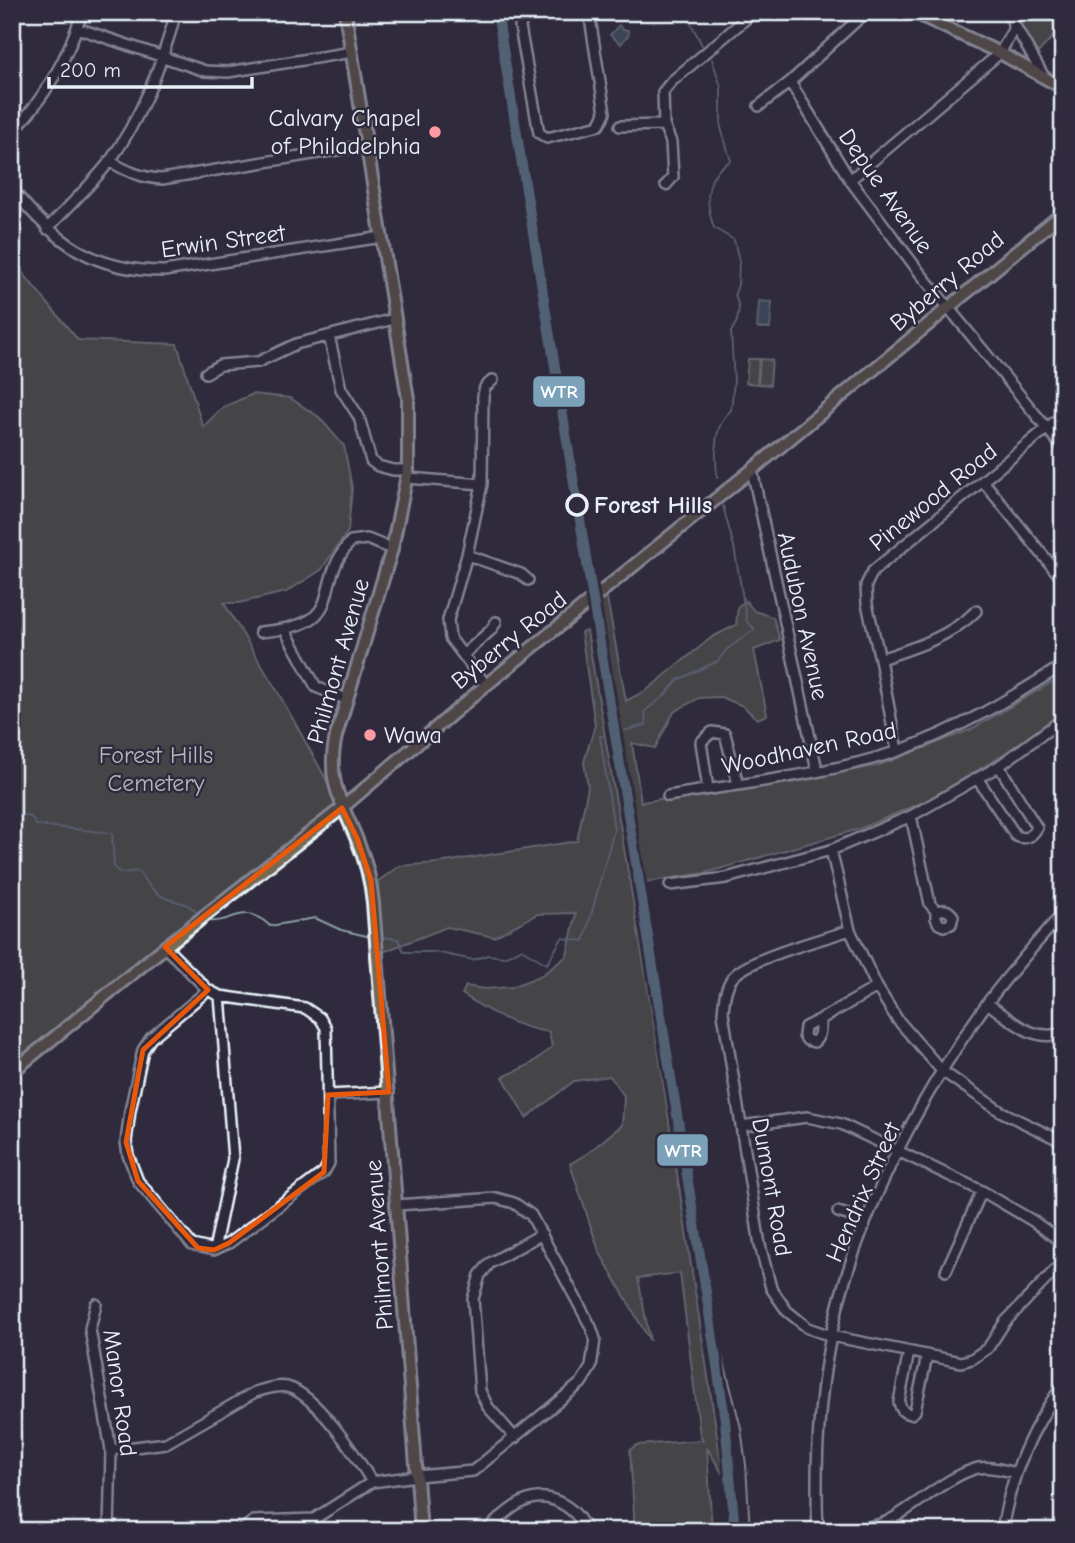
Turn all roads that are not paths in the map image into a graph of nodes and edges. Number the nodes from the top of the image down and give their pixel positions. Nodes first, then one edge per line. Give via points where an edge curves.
1 (82, 12) edge
2 (176, 12) edge
3 (345, 12) edge
4 (543, 12) edge
5 (589, 12) edge
6 (754, 12) edge
7 (866, 12) edge
8 (913, 12) edge
9 (1007, 12) edge
10 (1013, 24) junction
11 (77, 28) junction
12 (352, 52) junction
13 (1000, 53) junction
14 (164, 59) junction
15 (1044, 78) junction
16 (790, 82) junction
17 (1063, 88) edge
18 (759, 106) dead end
19 (664, 125) junction
20 (620, 126) dead end
21 (12, 132) edge
22 (367, 145) junction
23 (109, 161) junction
24 (850, 180) junction
25 (666, 185) dead end
26 (12, 189) edge
27 (1063, 213) edge
28 (47, 229) junction
29 (382, 237) junction
30 (948, 307) junction
31 (394, 319) junction
32 (329, 336) junction
33 (206, 373) dead end
34 (493, 380) dead end
35 (1063, 415) edge
36 (1046, 429) junction
37 (1063, 449) edge
38 (752, 470) junction
39 (408, 474) junction
40 (984, 481) junction
41 (482, 484) junction
42 (392, 549) junction
43 (467, 555) junction
44 (528, 580) dead end
45 (1063, 580) edge
46 (976, 611) dead end
47 (496, 622) dead end
48 (285, 630) junction
49 (260, 632) dead end
50 (463, 655) junction
51 (880, 659) junction
52 (1063, 664) edge
53 (486, 685) junction
54 (346, 699) junction
55 (1063, 719) edge
56 (897, 751) junction
57 (999, 766) junction
58 (817, 770) junction
59 (977, 778) junction
60 (738, 784) junction
61 (708, 789) junction
62 (668, 796) dead end
63 (342, 808) junction
64 (911, 816) junction
65 (831, 850) junction
66 (670, 886) dead end
67 (936, 911) dead end
68 (1063, 913) edge
69 (850, 930) junction
70 (165, 947) junction
71 (877, 988) junction
72 (208, 990) junction
73 (220, 996) junction
74 (987, 1003) junction
75 (821, 1019) dead end
76 (1063, 1033) edge
77 (942, 1071) junction
78 (12, 1072) edge
79 (389, 1092) junction
80 (328, 1095) junction
81 (741, 1126) junction
82 (1063, 1142) edge
83 (898, 1151) junction
84 (982, 1191) junction
85 (397, 1205) junction
86 (838, 1212) dead end
87 (866, 1221) junction
88 (542, 1234) junction
89 (1063, 1243) edge
90 (214, 1250) junction
91 (1063, 1262) edge
92 (946, 1271) dead end
93 (96, 1304) dead end
94 (831, 1336) junction
95 (909, 1352) junction
96 (927, 1356) junction
97 (1063, 1385) edge
98 (515, 1438) junction
99 (111, 1450) junction
100 (1016, 1473) junction
101 (416, 1476) junction
102 (372, 1482) junction
103 (501, 1518) junction
104 (314, 1519) junction
105 (110, 1531) edge
106 (240, 1531) edge
107 (315, 1531) edge
108 (421, 1531) edge
109 (485, 1531) edge
110 (502, 1531) edge
111 (586, 1531) edge
112 (818, 1531) edge
113 (840, 1531) edge
114 (1002, 1531) edge

1 - 11 street
2 - 14 street
3 - 12 main road, Philmont Avenue
4 - 5 street via 523,16 520,27 539,133 547,138 599,125 606,113
6 - 19 street via 663,92
7 - 16 street
8 - 13 main road
9 - 10 street
10 - 13 street
10 - 15 street
11 - 14 street
11 - 21 street via 41,98
12 - 14 street via 228,72 205,71
12 - 22 main road, Philmont Avenue
13 - 15 main road
13 - 24 street
14 - 23 street via 138,115
15 - 17 main road
16 - 18 street
16 - 24 street, Depue Avenue
19 - 20 street
19 - 25 street via 673,160 673,177
22 - 23 street via 162,179 131,174
22 - 29 main road, Philmont Avenue
23 - 28 street
24 - 30 street, Depue Avenue
26 - 28 street, Erwin Street
27 - 30 main road, Byberry Road
28 - 29 street, Erwin Street via 96,259 141,271
29 - 31 main road, Philmont Avenue
30 - 36 street, Depue Avenue
30 - 38 main road, Byberry Road
31 - 32 street
31 - 39 main road, Philmont Avenue via 408,399
32 - 33 street via 289,347 267,359 220,365
32 - 39 street via 335,371 359,417 371,461
34 - 41 street via 483,396
35 - 36 street, Pinewood Road
36 - 37 street, Depue Avenue
36 - 40 street, Pinewood Road
38 - 53 main road, Byberry Road
38 - 58 street, Audubon Avenue
39 - 41 street
39 - 42 main road, Philmont Avenue
40 - 45 street
40 - 51 street, Pinewood Road via 873,571 866,585 867,604
41 - 43 street
42 - 48 street via 367,539 351,541 342,551 320,614
42 - 54 main road, Philmont Avenue
43 - 44 street
43 - 50 street via 448,630
46 - 51 street via 928,643
47 - 50 street
48 - 49 street
48 - 54 street via 316,687
50 - 53 street
51 - 56 street, Pinewood Road
52 - 56 street, Woodhaven Road via 1003,704
53 - 63 main road, Byberry Road
54 - 63 main road, Philmont Avenue via 333,755 334,786
55 - 57 street
56 - 58 street, Woodhaven Road
57 - 59 street
57 - 59 street via 1037,828 1029,837 1016,836
58 - 60 street, Woodhaven Road
59 - 64 street
60 - 61 street, Woodhaven Road
60 - 61 street via 725,734 712,732 701,742
61 - 62 street, Woodhaven Road
63 - 70 main road, Byberry Road
63 - 79 main road, Philmont Avenue via 371,880
64 - 65 street
64 - 67 street via 930,904
65 - 66 street via 726,878
65 - 69 street
68 - 74 street, Hendrix Street
69 - 71 street
69 - 81 street, Dumont Road via 747,966 733,978 724,996 723,1013
70 - 72 street
70 - 78 main road, Byberry Road
71 - 75 street
71 - 77 street
72 - 73 street
72 - 90 street via 151,1038 143,1051 127,1142 134,1173 143,1188 192,1245
73 - 80 street via 305,1008 320,1018 326,1028
73 - 90 street via 233,1158
74 - 76 street via 1034,1035
74 - 77 street, Hendrix Street
77 - 82 street via 1000,1111
77 - 83 street, Hendrix Street
79 - 80 street
79 - 85 main road, Philmont Avenue
80 - 90 street via 329,1163 324,1172
81 - 83 street via 782,1119 826,1119
81 - 94 street, Dumont Road via 771,1288 800,1323
83 - 84 street
83 - 87 street, Hendrix Street
84 - 89 street
84 - 92 street
85 - 88 street via 505,1199 531,1215
85 - 101 main road, Philmont Avenue
86 - 87 street
87 - 94 street, Hendrix Street
88 - 98 street via 591,1327 595,1350 583,1381
88 - 98 street via 490,1262 472,1299 480,1391
91 - 96 street, Dumont Road via 1005,1322 989,1346 972,1359 961,1362
93 - 99 street, Manor Road via 90,1329
94 - 95 street, Dumont Road
94 - 112 street, Hendrix Street via 818,1436
95 - 96 street, Dumont Road
95 - 96 street via 900,1402 905,1413 915,1411
97 - 100 street via 1036,1427
98 - 101 street via 473,1471
99 - 102 street via 166,1443 255,1392 287,1387 312,1401
99 - 105 street, Manor Road
100 - 113 street via 978,1468 886,1521
100 - 114 street
101 - 102 street
101 - 108 main road, Philmont Avenue
102 - 104 street
103 - 109 street
103 - 110 street
103 - 111 street via 526,1500 545,1498 570,1507
104 - 106 street via 254,1521
104 - 107 street

